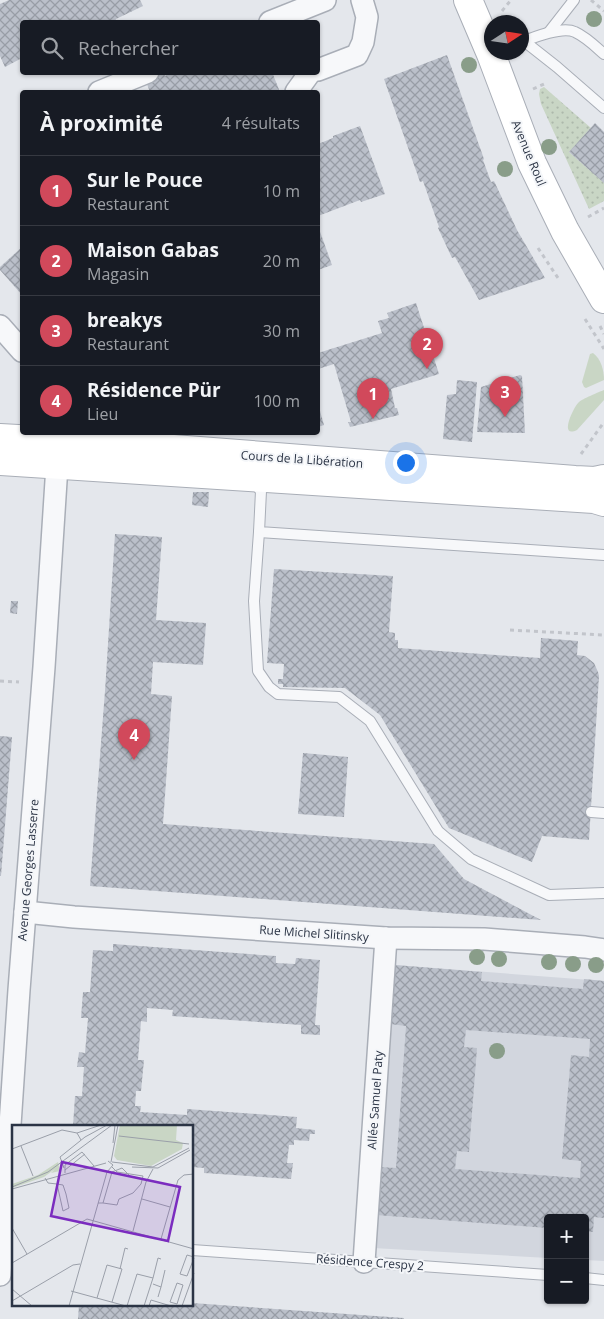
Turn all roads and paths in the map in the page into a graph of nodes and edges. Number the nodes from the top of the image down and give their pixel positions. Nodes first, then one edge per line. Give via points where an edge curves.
1 (324, 0) edge
2 (362, 0) edge
3 (468, 0) edge
4 (511, 0) edge
5 (574, 0) edge
6 (591, 0) edge
7 (502, 11) dead end
8 (604, 11) edge
9 (275, 20) edge
10 (549, 32) junction
11 (484, 35) edge
12 (529, 39) edge
13 (529, 45) edge
14 (604, 54) edge
15 (495, 60) edge
16 (320, 69) edge
17 (141, 75) edge
18 (308, 75) edge
19 (104, 90) edge
20 (297, 90) edge
21 (532, 90) dead end
22 (554, 90) dead end
23 (604, 108) edge
24 (604, 208) edge
25 (588, 217) dead end
26 (604, 299) edge
27 (0, 326) edge
28 (20, 349) edge
29 (604, 422) edge
30 (0, 438) edge
31 (57, 446) edge
32 (0, 461) edge
33 (576, 461) dead end
34 (249, 478) junction
35 (604, 479) edge
36 (604, 502) edge
37 (259, 532) junction
38 (604, 555) edge
39 (510, 630) dead end
40 (604, 635) edge
41 (591, 812) dead end
42 (604, 813) edge
43 (604, 892) edge
44 (25, 912) junction
45 (386, 938) junction
46 (604, 950) edge
47 (14, 1125) edge
48 (12, 1160) edge
49 (8, 1236) edge
50 (194, 1250) edge
51 (364, 1262) junction
52 (0, 1275) edge
53 (544, 1275) edge
54 (589, 1278) edge
55 (604, 1280) edge

1 - 9 street
2 - 16 street via 366,17 363,42 357,55
3 - 11 main road, Avenue Roul
4 - 7 path
5 - 10 lane
6 - 8 path
10 - 12 lane
10 - 14 lane via 574,31
13 - 23 lane
15 - 26 main road, Avenue Roul via 532,163
17 - 19 street
18 - 20 street
21 - 22 path via 544,84
24 - 25 path
27 - 28 street
29 - 33 path
30 - 31 main road, Cours de la Libération
31 - 32 main road, Cours de la Libération
31 - 34 main road, Cours de la Libération
31 - 35 main road, Cours de la Libération via 108,444 575,480
31 - 44 street, Avenue Georges Lasserre
34 - 36 main road, Cours de la Libération
34 - 37 lane via 261,491
37 - 38 lane
37 - 43 lane via 254,602 258,671 270,687 278,694 338,697 370,721 438,831 471,859 549,895
39 - 40 path
41 - 42 lane
44 - 45 street, Rue Michel Slitinsky
44 - 47 street, Avenue Georges Lasserre
45 - 46 street, Rue Michel Slitinsky via 484,939
45 - 51 street, Allée Samuel Paty
48 - 49 street, Avenue Georges Lasserre
49 - 52 street, Avenue Georges Lasserre
50 - 51 lane, Résidence Crespy 2
51 - 53 lane, Résidence Crespy 2
54 - 55 lane

